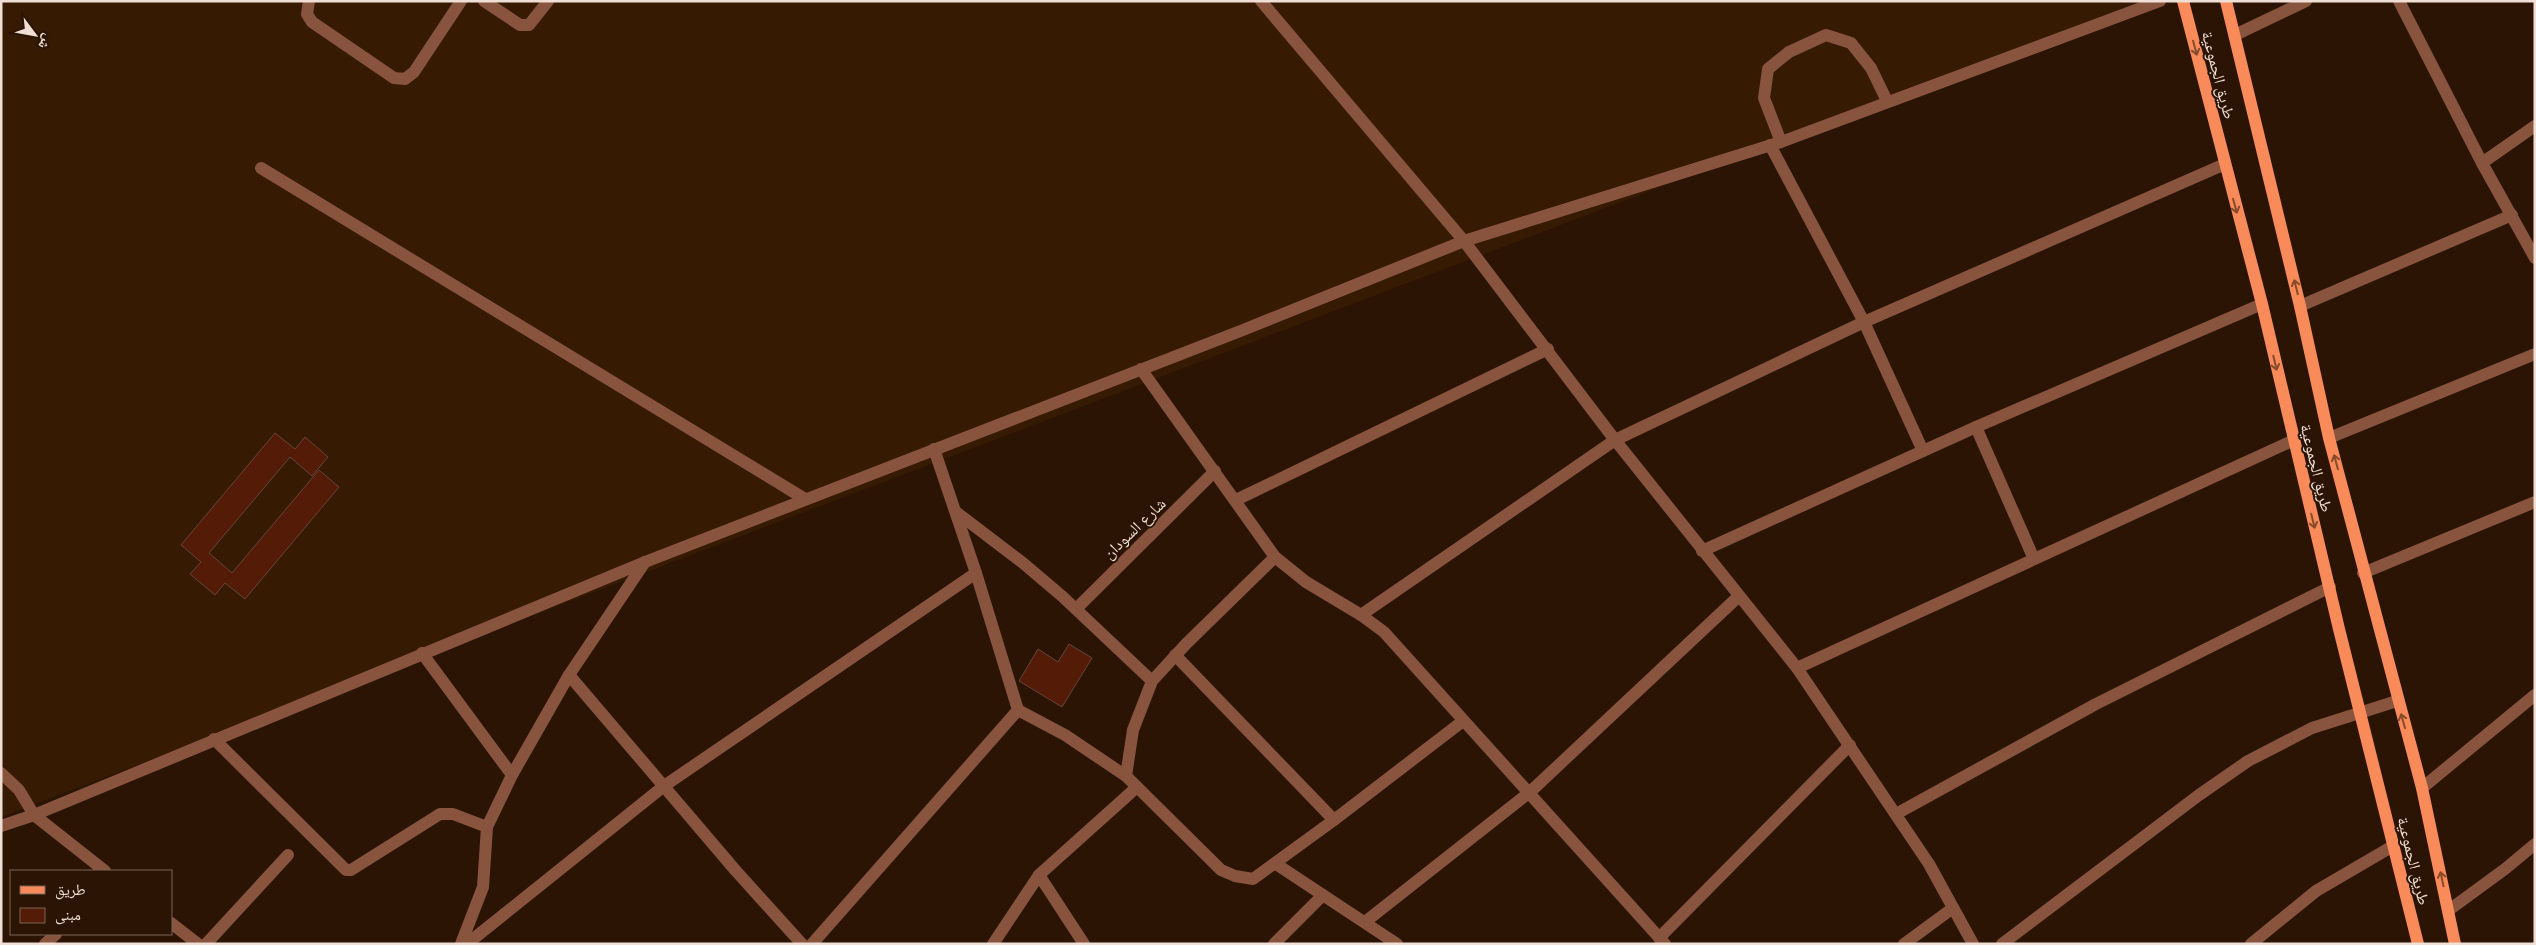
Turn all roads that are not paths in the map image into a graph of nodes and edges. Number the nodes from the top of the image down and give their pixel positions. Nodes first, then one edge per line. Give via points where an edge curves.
1 (309, 1) edge
2 (461, 1) edge
3 (484, 1) edge
4 (548, 1) edge
5 (1261, 1) edge
6 (2160, 1) edge
7 (2182, 1) edge
8 (2226, 1) edge
9 (2306, 1) edge
10 (2398, 1) edge
11 (2235, 35) junction
12 (1887, 101) junction
13 (2535, 126) edge
14 (1775, 143) junction
15 (2482, 163) junction
16 (2225, 164) junction
17 (261, 168) dead end
18 (2512, 215) junction
19 (1464, 242) junction
20 (2534, 255) edge
21 (2262, 304) junction
22 (2300, 306) junction
23 (1864, 322) junction
24 (1548, 349) junction
25 (2535, 354) edge
26 (1141, 369) junction
27 (1976, 427) junction
28 (2329, 438) junction
29 (1615, 440) junction
30 (2294, 440) junction
31 (934, 449) junction
32 (1923, 451) junction
33 (1215, 471) junction
34 (805, 500) junction
35 (1236, 500) junction
36 (2535, 502) edge
37 (956, 512) junction
38 (1702, 551) junction
39 (1275, 557) junction
40 (2034, 559) junction
41 (645, 562) junction
42 (976, 573) junction
43 (2363, 573) junction
44 (2330, 587) junction
45 (1739, 596) junction
46 (1076, 609) junction
47 (1361, 614) junction
48 (422, 653) junction
49 (1175, 656) junction
50 (1797, 668) junction
51 (569, 675) junction
52 (1152, 681) junction
53 (2535, 695) edge
54 (2397, 700) junction
55 (1018, 710) junction
56 (2361, 711) junction
57 (1463, 721) junction
58 (214, 739) junction
59 (1850, 745) junction
60 (1, 774) edge
61 (512, 775) junction
62 (1126, 776) junction
63 (664, 786) junction
64 (1137, 787) junction
65 (2422, 788) junction
66 (1530, 792) junction
67 (1896, 814) junction
68 (34, 815) junction
69 (1334, 820) junction
70 (1, 826) edge
71 (487, 827) junction
72 (2535, 844) edge
73 (2393, 846) junction
74 (288, 855) dead end
75 (1276, 864) junction
76 (104, 870) edge
77 (1039, 875) junction
78 (1323, 895) junction
79 (1953, 908) junction
80 (2449, 910) junction
81 (1365, 922) junction
82 (172, 924) edge
83 (55, 935) edge
84 (1662, 941) edge
85 (45, 944) edge
86 (198, 944) edge
87 (206, 944) edge
88 (462, 944) edge
89 (466, 944) edge
90 (802, 944) edge
91 (812, 944) edge
92 (993, 944) edge
93 (1084, 944) edge
94 (1274, 944) edge
95 (1397, 944) edge
96 (1904, 944) edge
97 (1973, 944) edge
98 (2002, 944) edge
99 (2251, 944) edge
100 (2418, 944) edge
101 (2455, 944) edge

1 - 2 street via 307,14 312,22 394,78 405,79 414,72
3 - 4 street via 520,25 529,25
5 - 19 street
6 - 12 street
7 -> 16 main road, طريق الجموعية
8 - 11 main road, طريق الجموعية
9 - 11 street
10 - 15 street
22 -> 11 main road, طريق الجموعية
12 - 14 street
12 - 14 street via 1871,68 1851,43 1826,34 1788,52 1768,69 1764,98
13 - 15 street
14 - 19 street
14 - 23 street
15 - 18 street
16 -> 21 main road, طريق الجموعية
16 - 23 street
17 - 34 street
18 - 20 street
18 - 22 street
19 - 24 street
19 - 26 street
21 - 27 street
21 -> 30 main road, طريق الجموعية
22 - 28 main road, طريق الجموعية
23 - 29 street
23 - 32 street
24 - 29 street
24 - 35 street
25 - 28 street
26 - 31 street
26 - 33 street
27 - 32 street
27 - 40 street
43 -> 28 main road, طريق الجموعية
29 - 38 street
29 - 47 street
30 - 40 street
30 -> 44 main road, طريق الجموعية
31 - 34 street
31 - 37 street
32 - 38 street
33 - 35 street
33 - 46 street, شارع السودان
34 - 41 street
35 - 39 street
36 - 43 street
37 - 42 street
37 - 46 street via 1024,563
38 - 45 street
39 - 47 street via 1306,582
39 - 49 street
40 - 50 street
41 - 48 street
41 - 51 street
42 - 55 street
42 - 63 street
43 - 54 main road, طريق الجموعية
44 - 56 main road, طريق الجموعية
44 - 67 street via 2096,704
45 - 50 street
45 - 66 street
46 - 52 street
47 - 57 street via 1384,632
48 - 58 street
48 - 61 street
49 - 52 street
49 - 69 street
50 - 59 street
51 - 61 street
51 - 63 street
52 - 62 street via 1133,730
53 - 65 street
54 - 56 street
65 -> 54 main road, طريق الجموعية
55 - 62 street via 1064,735
55 - 91 street
56 - 73 main road, طريق الجموعية
56 - 98 street via 2312,728 2248,761 2199,794
57 - 66 street
57 - 69 street
58 - 68 street
58 - 71 street via 346,870 351,870 440,814 453,814
59 - 67 street
59 - 84 street
60 - 68 street via 19,790
61 - 71 street
62 - 64 street
63 - 89 street
63 - 90 street
64 - 75 street via 1222,870 1235,876 1253,878
64 - 77 street
80 -> 65 main road, طريق الجموعية
66 - 81 street
66 - 84 street
67 - 79 street
68 - 70 street
68 - 76 street
69 - 75 street
71 - 88 street via 483,887
72 - 80 street
73 - 99 street via 2316,891
73 - 100 main road, طريق الجموعية
74 - 87 street
75 - 78 street
77 - 92 street
77 - 93 street
78 - 81 street
78 - 94 street
79 - 96 street
79 - 97 street
80 - 101 main road, طريق الجموعية
81 - 95 street
82 - 86 street
83 - 85 street

